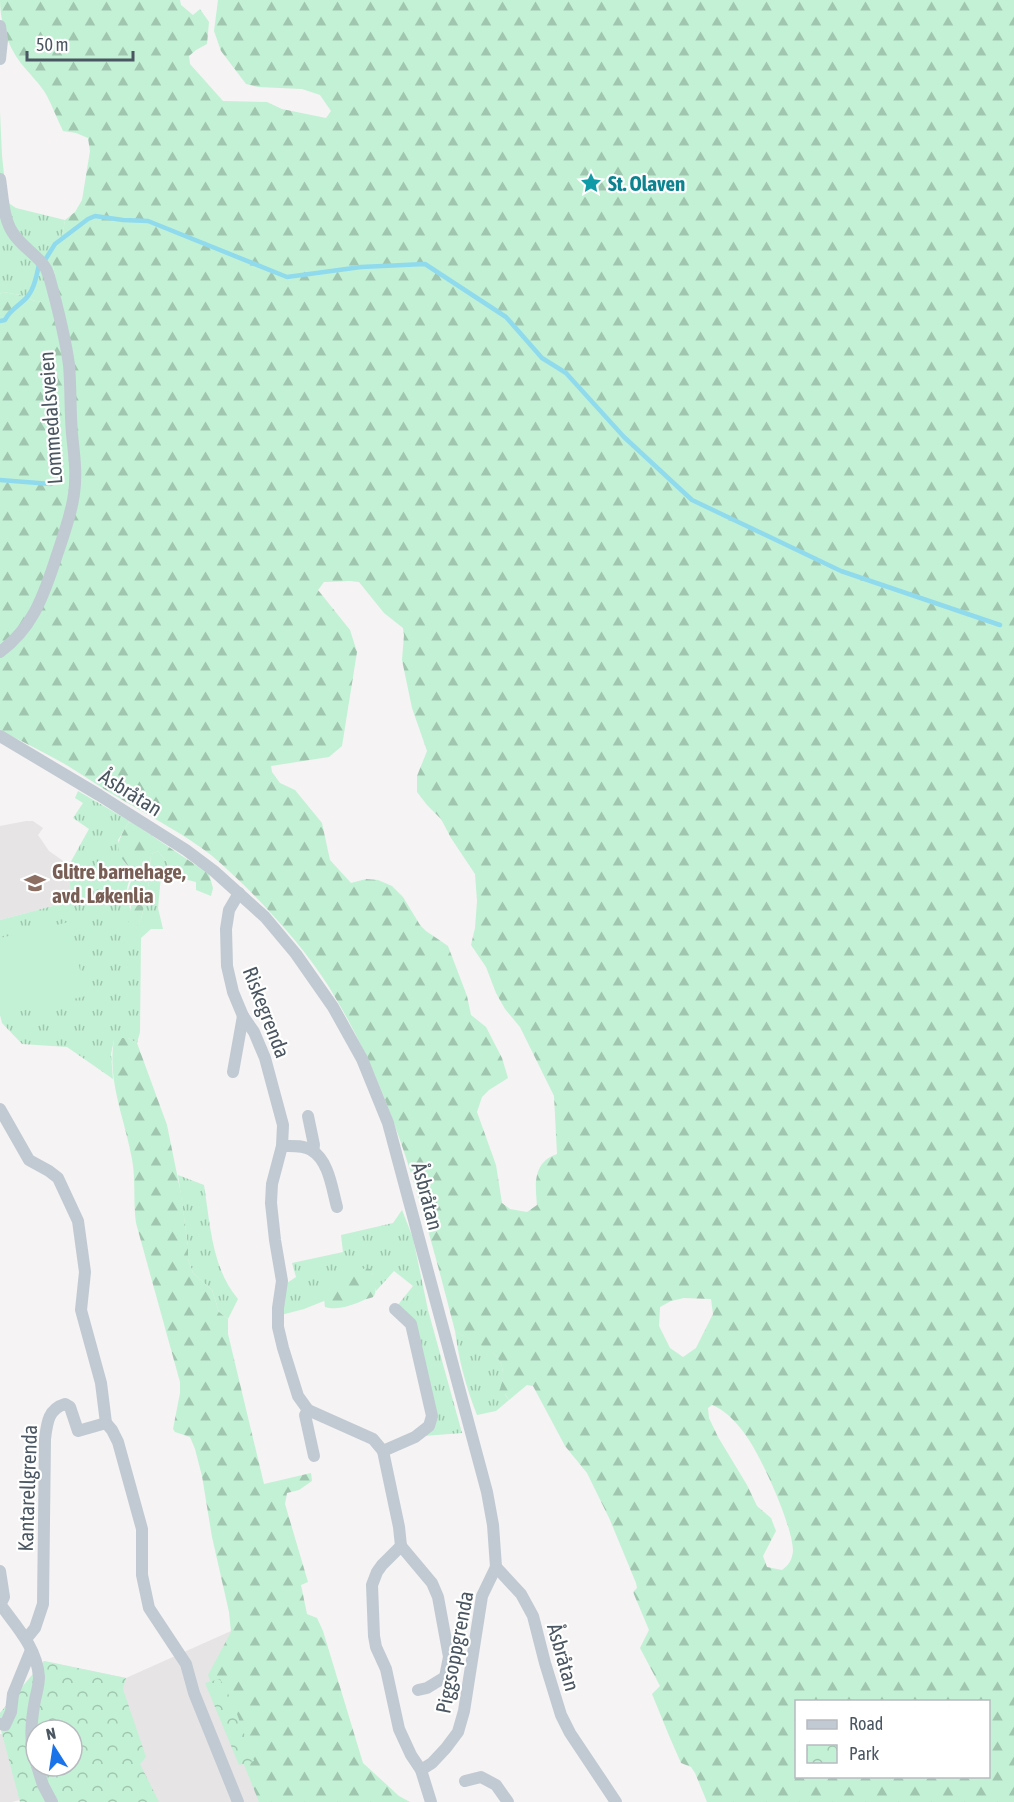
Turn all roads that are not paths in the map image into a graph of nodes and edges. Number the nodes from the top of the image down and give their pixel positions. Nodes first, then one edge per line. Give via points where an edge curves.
1 (0, 26) edge
2 (0, 59) edge
3 (0, 179) edge
4 (0, 652) edge
5 (0, 736) edge
6 (239, 893) junction
7 (243, 1016) junction
8 (233, 1072) dead end
9 (0, 1109) edge
10 (308, 1116) dead end
11 (282, 1146) junction
12 (313, 1151) junction
13 (337, 1208) dead end
14 (395, 1309) dead end
15 (308, 1410) junction
16 (106, 1424) junction
17 (383, 1451) junction
18 (314, 1456) dead end
19 (401, 1546) junction
20 (496, 1567) junction
21 (0, 1571) edge
22 (0, 1604) edge
23 (28, 1644) junction
24 (418, 1690) dead end
25 (33, 1718) edge
26 (3, 1724) edge
27 (421, 1770) junction
28 (41, 1778) edge
29 (465, 1782) dead end
30 (52, 1802) edge
31 (238, 1802) edge
32 (431, 1802) edge
33 (508, 1802) edge
34 (616, 1802) edge

1 - 2 street
3 - 4 street, Lommedalsveien via 13,232 48,271 69,365 76,466 74,495 45,592 16,640
5 - 6 street, Åsbråtan via 186,849
6 - 7 street, Riskegrenda via 229,910 226,928 227,966
6 - 20 street, Åsbråtan via 296,954 333,1007 362,1059 388,1123 487,1492
7 - 8 street
7 - 11 street, Riskegrenda via 268,1068 283,1125
9 - 16 street via 29,1160 58,1178 78,1221 85,1272 81,1310 101,1383
10 - 12 street
11 - 12 street
11 - 15 street, Riskegrenda via 271,1203 282,1281 278,1328 298,1396
12 - 13 street via 328,1174
14 - 17 street via 411,1324 432,1416 429,1426 415,1437
15 - 17 street via 373,1439
15 - 18 street via 304,1415
16 - 23 street, Kantarellgrenda via 78,1431 70,1407 65,1404 52,1411 48,1421 43,1604
16 - 31 street via 118,1442 142,1529 142,1575 149,1608 186,1664
17 - 19 street
19 - 24 street via 432,1583 449,1657 445,1677
19 - 27 street via 382,1565 372,1585 374,1636 386,1669 399,1729
20 - 27 street, Piggsoppgrenda via 482,1596 458,1732 439,1756
20 - 34 street, Åsbråtan via 521,1594 533,1616 561,1714
21 - 22 street via 4,1597
22 - 23 street
23 - 25 street via 39,1679
23 - 26 street via 11,1712
27 - 32 street
28 - 30 street
29 - 33 street via 481,1778 496,1785

